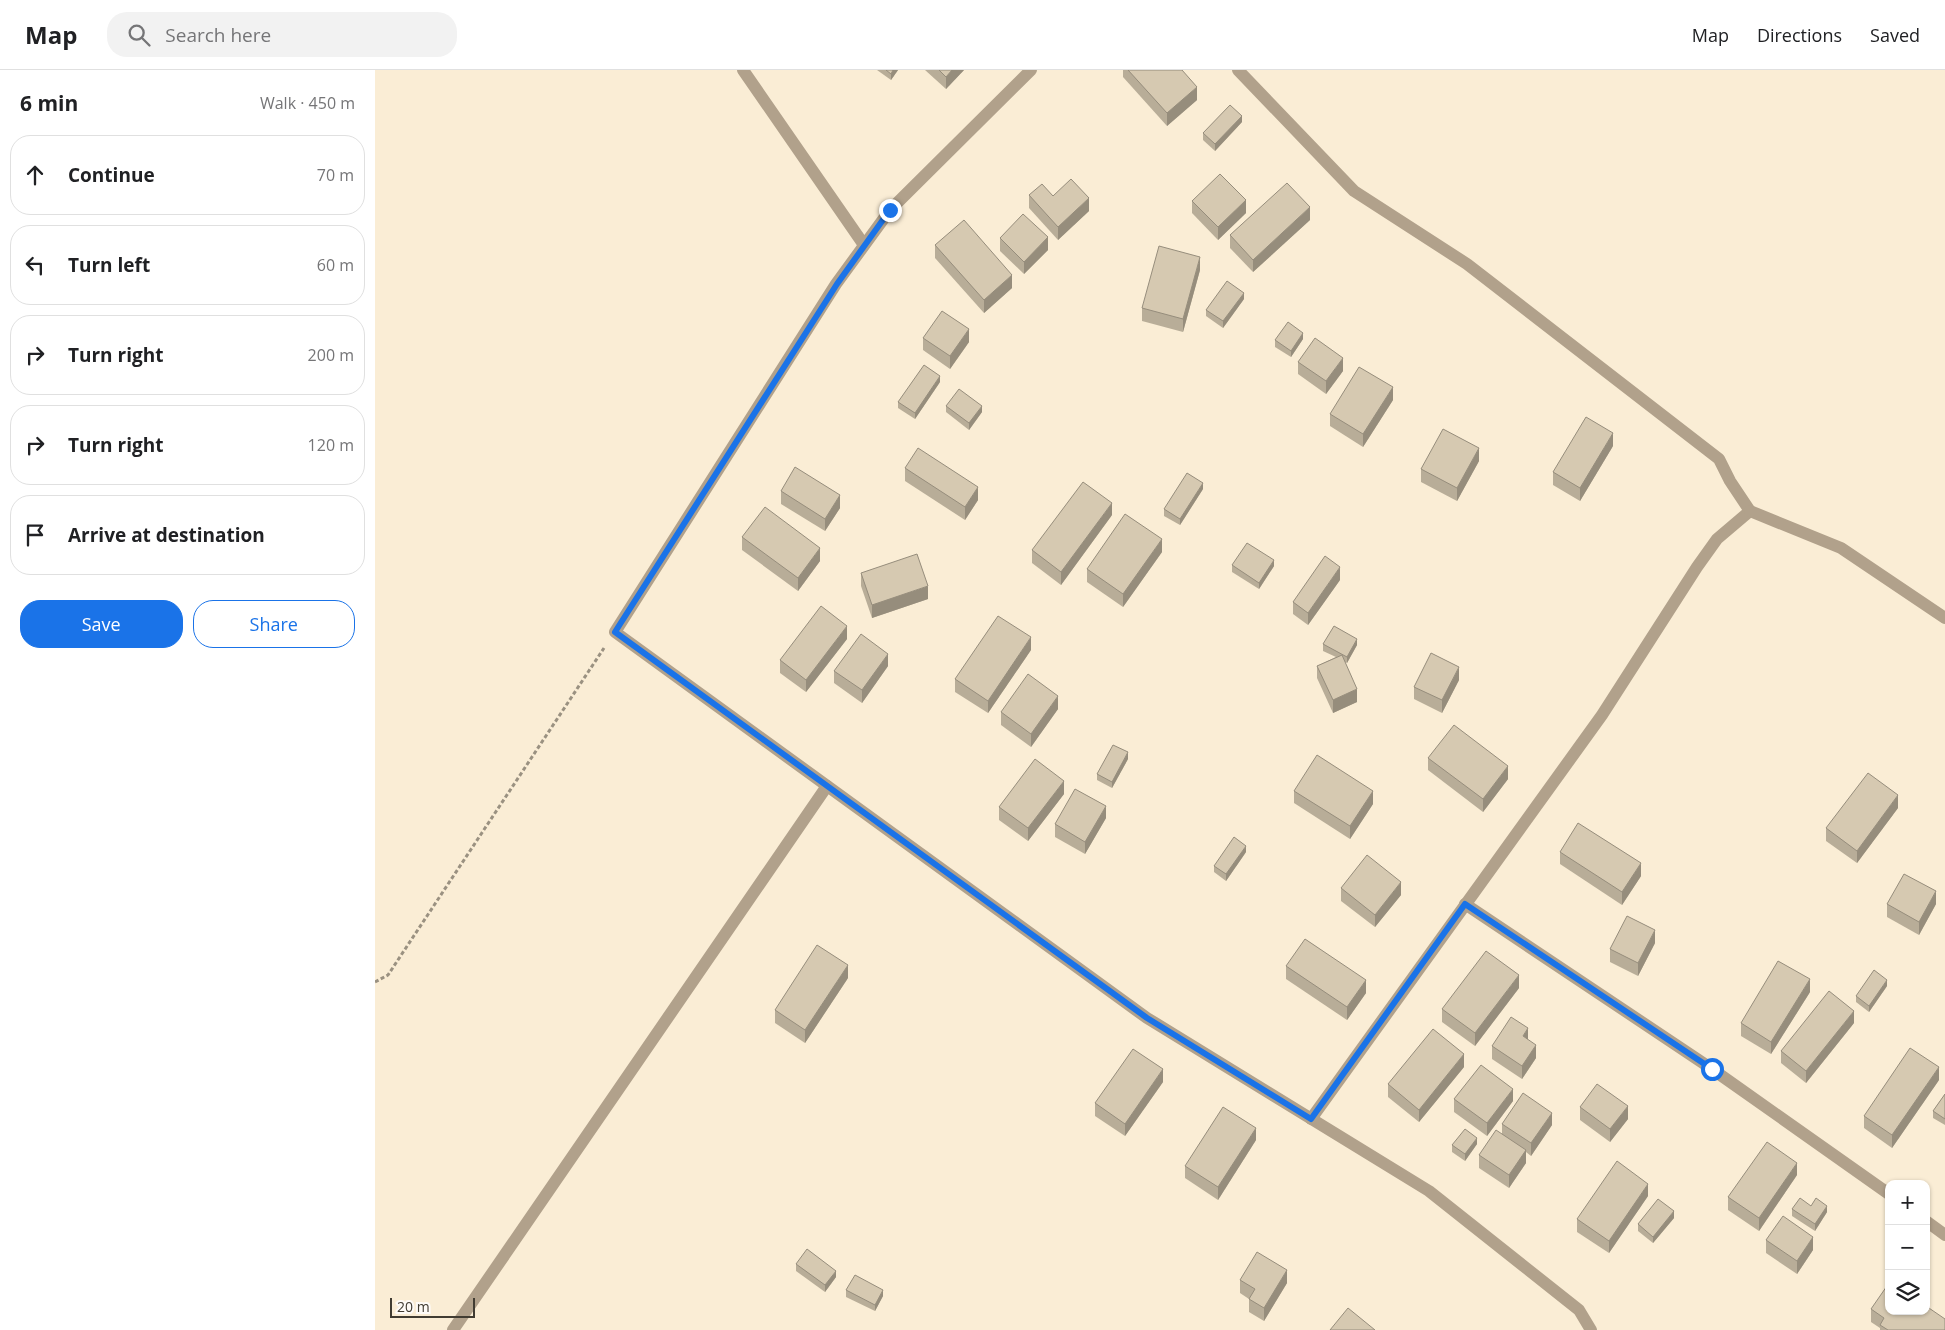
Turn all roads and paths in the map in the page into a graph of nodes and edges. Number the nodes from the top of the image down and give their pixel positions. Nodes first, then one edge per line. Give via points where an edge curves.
1 (743, 70) edge
2 (1031, 70) edge
3 (1238, 70) edge
4 (865, 245) junction
5 (1750, 511) junction
6 (1945, 618) edge
7 (615, 632) junction
8 (827, 786) junction
9 (1465, 904) junction
10 (375, 982) edge
11 (1311, 1119) junction
12 (1885, 1191) edge
13 (1930, 1224) edge
14 (1945, 1235) edge
15 (453, 1330) edge
16 (1591, 1330) edge

1 - 4 street
2 - 4 street via 890,210
3 - 5 street via 1354,191 1467,264 1719,460
4 - 7 street
5 - 6 street via 1841,548
5 - 9 street via 1717,540 1697,567 1602,715
7 - 8 street
7 - 10 path via 388,975
8 - 11 street via 1147,1018
8 - 15 street
9 - 11 street
9 - 12 street via 1712,1069
11 - 16 street via 1429,1191 1579,1310
13 - 14 street

